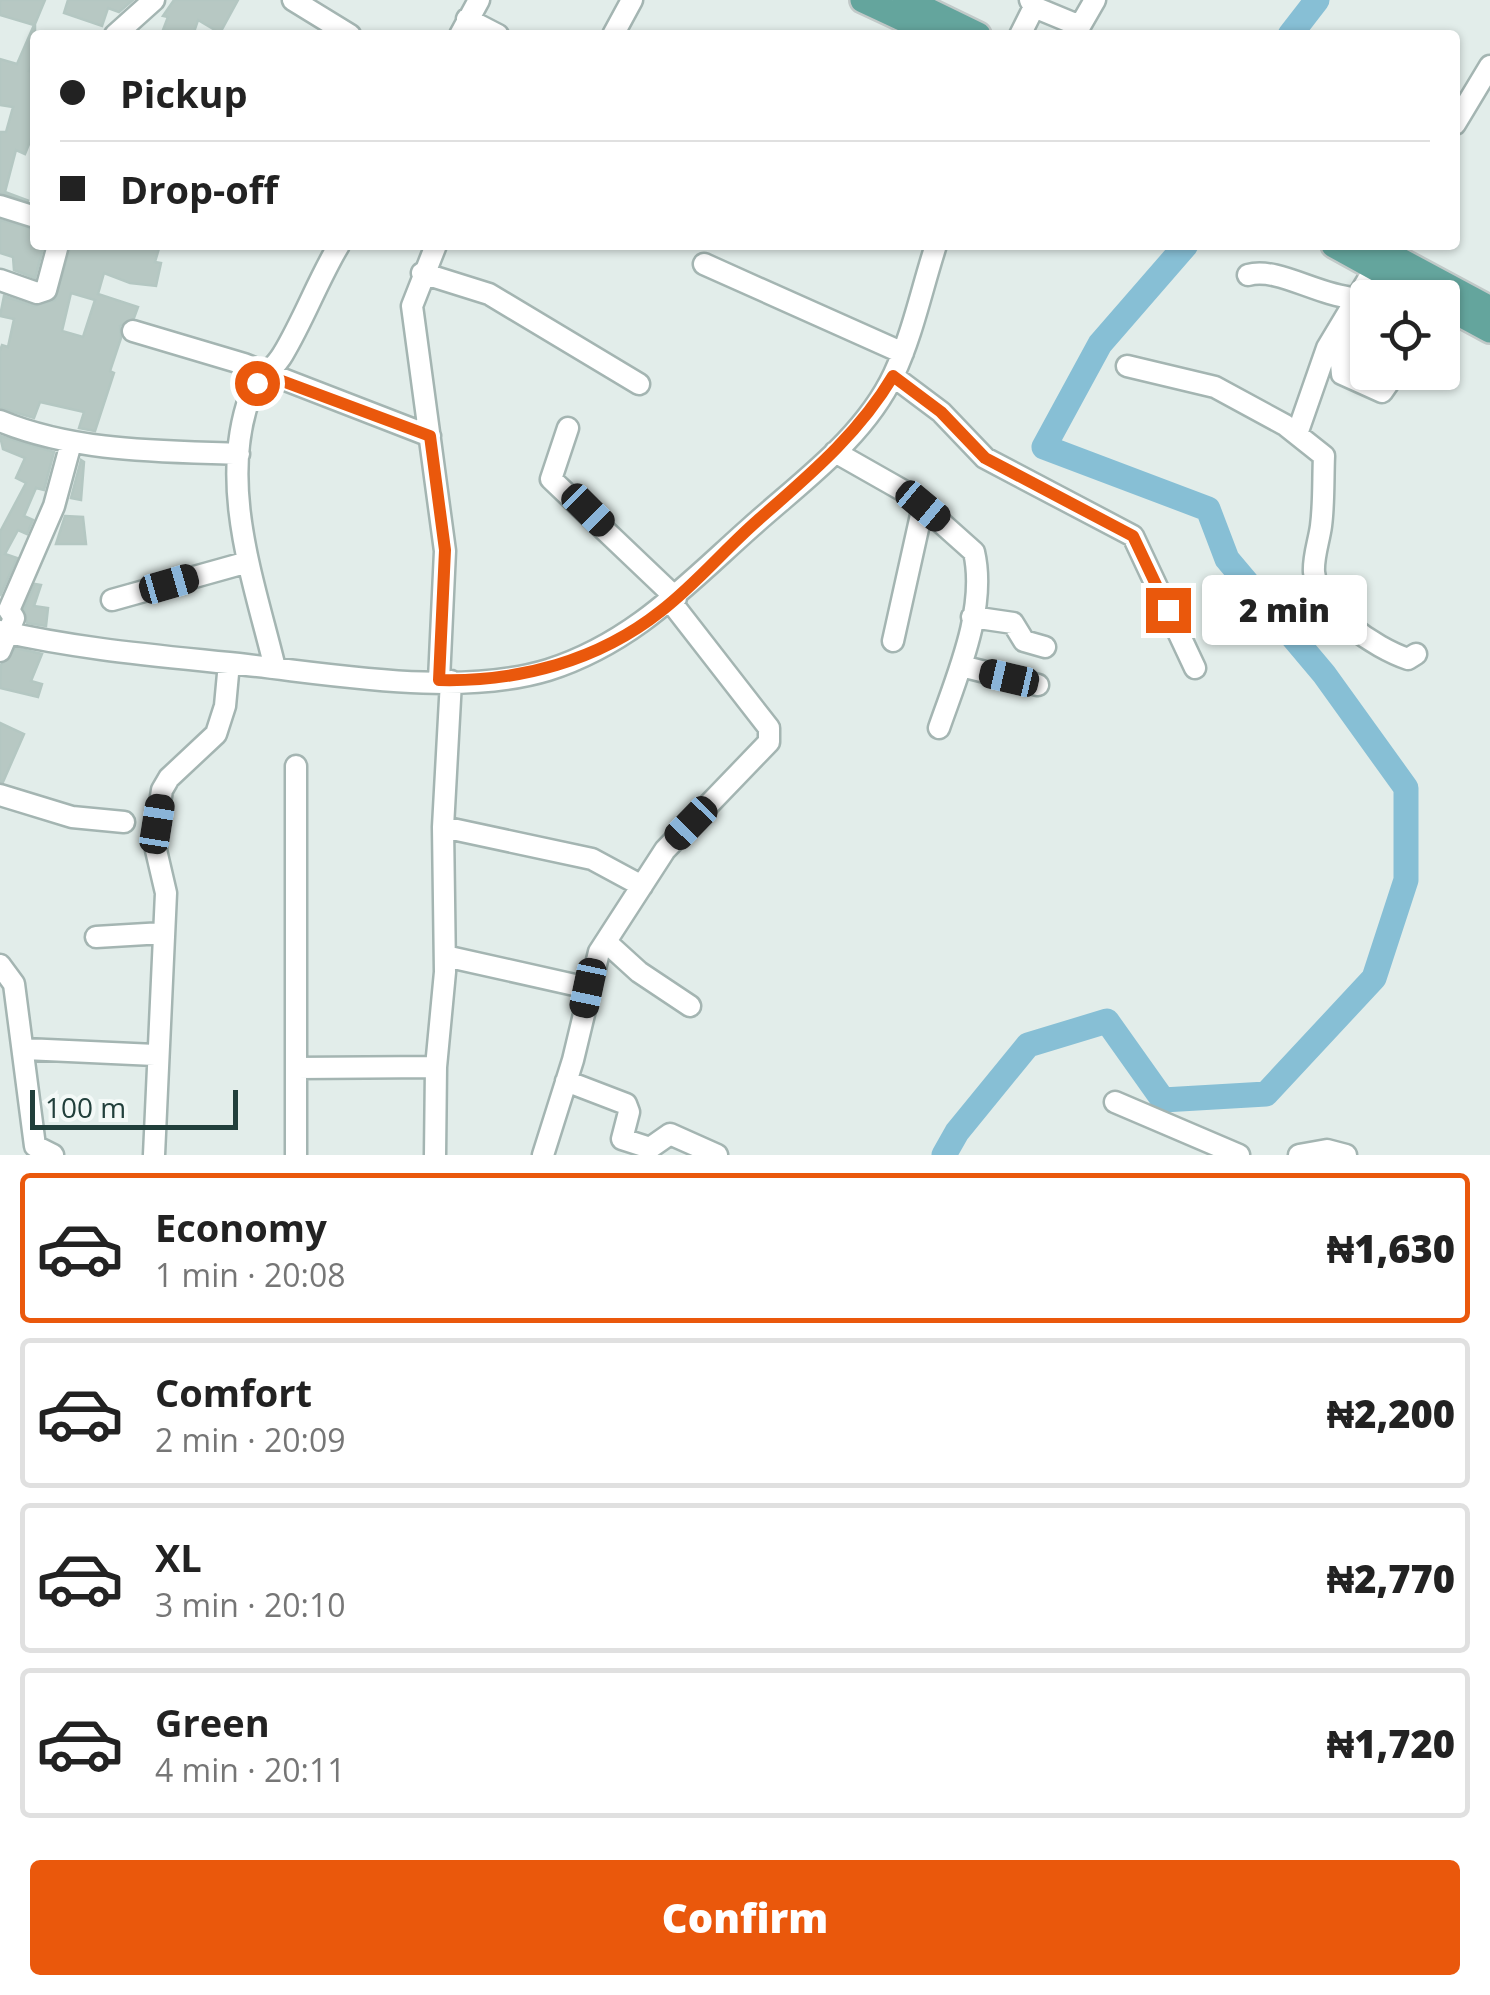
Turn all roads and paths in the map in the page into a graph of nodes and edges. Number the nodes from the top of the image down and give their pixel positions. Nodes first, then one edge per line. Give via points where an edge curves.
1 (154, 0) edge
2 (293, 0) edge
3 (479, 0) edge
4 (632, 0) edge
5 (864, 0) edge
6 (906, 0) edge
7 (1096, 0) edge
8 (1032, 3) edge
9 (464, 27) edge
10 (121, 30) edge
11 (342, 30) edge
12 (616, 30) edge
13 (927, 30) edge
14 (968, 30) edge
15 (1022, 30) edge
16 (1490, 66) edge
17 (1460, 116) edge
18 (0, 206) edge
19 (30, 215) edge
20 (57, 250) edge
21 (336, 250) edge
22 (434, 250) edge
23 (934, 250) edge
24 (1354, 250) edge
25 (1379, 256) edge
26 (704, 264) dead end
27 (422, 274) junction
28 (1248, 276) dead end
29 (0, 280) edge
30 (1372, 280) edge
31 (1409, 280) edge
32 (1350, 299) edge
33 (1490, 309) edge
34 (1460, 315) edge
35 (1350, 320) edge
36 (1490, 330) edge
37 (133, 331) dead end
38 (1350, 340) edge
39 (903, 353) junction
40 (1128, 366) dead end
41 (266, 375) junction
42 (893, 376) junction
43 (1350, 378) edge
44 (638, 384) dead end
45 (0, 420) edge
46 (568, 428) dead end
47 (1297, 434) junction
48 (430, 436) junction
49 (72, 442) junction
50 (835, 452) junction
51 (239, 454) junction
52 (923, 506) junction
53 (248, 562) junction
54 (112, 600) dead end
55 (673, 600) junction
56 (972, 617) junction
57 (3, 638) edge
58 (893, 641) dead end
59 (1044, 647) dead end
60 (1416, 654) dead end
61 (229, 663) junction
62 (961, 666) junction
63 (275, 668) junction
64 (1195, 668) dead end
65 (445, 680) junction
66 (1038, 685) dead end
67 (938, 728) dead end
68 (296, 766) dead end
69 (0, 795) edge
70 (124, 822) dead end
71 (442, 827) junction
72 (642, 886) junction
73 (163, 933) junction
74 (96, 937) dead end
75 (606, 942) junction
76 (445, 956) junction
77 (0, 965) edge
78 (588, 988) junction
79 (7, 991) edge
80 (690, 1006) dead end
81 (26, 1049) junction
82 (156, 1055) junction
83 (436, 1067) junction
84 (296, 1068) junction
85 (566, 1080) junction
86 (1115, 1102) dead end
87 (54, 1155) edge
88 (154, 1155) edge
89 (296, 1155) edge
90 (435, 1155) edge
91 (542, 1155) edge
92 (716, 1155) edge
93 (1239, 1155) edge
94 (1299, 1155) edge
95 (1346, 1155) edge

1 - 10 street
2 - 11 street
3 - 9 street
4 - 12 street
5 - 13 main road
6 - 14 main road
7 - 8 street via 1080,26
8 - 15 street
16 - 17 street
18 - 19 street
20 - 29 street via 46,290
21 - 41 street via 282,357
22 - 27 street
23 - 39 street
24 - 25 main road
25 - 30 street
25 - 31 main road
25 - 33 main road
26 - 39 street
27 - 44 street via 489,294
27 - 48 street via 412,306
28 - 32 street via 1272,273
34 - 36 main road
35 - 47 street via 1327,348
37 - 41 street
38 - 43 street via 1341,363
39 - 42 street
40 - 47 street via 1215,387
41 - 48 street
41 - 51 street via 250,396
42 - 50 street
42 - 64 street via 941,412 985,458 1133,536
45 - 49 street
46 - 55 street via 551,478
47 - 60 street via 1324,456 1318,586 1365,636 1397,655
48 - 65 street via 445,550
49 - 51 street
49 - 57 street
50 - 52 street
50 - 55 street
51 - 53 street
52 - 56 street via 974,552
52 - 58 street
53 - 54 street
53 - 63 street
55 - 65 street via 551,669
55 - 72 street via 770,735 665,850
56 - 59 street via 1012,623 1024,642
56 - 62 street
57 - 61 street
61 - 63 street
61 - 73 street via 216,734 162,790 155,838 166,881
62 - 66 street
62 - 67 street
63 - 65 street
65 - 71 street
68 - 84 street
69 - 70 street via 72,817
71 - 72 street via 592,859
71 - 76 street
72 - 75 street
73 - 74 street
73 - 82 street
75 - 78 street
75 - 80 street
76 - 78 street
76 - 83 street
77 - 79 street
78 - 85 street
79 - 81 street
81 - 82 street
81 - 87 street via 34,1146
82 - 88 street
83 - 84 street
83 - 90 street
84 - 89 street
85 - 91 street
85 - 92 street via 626,1104 622,1139 650,1148 670,1134
86 - 93 street
94 - 95 street

